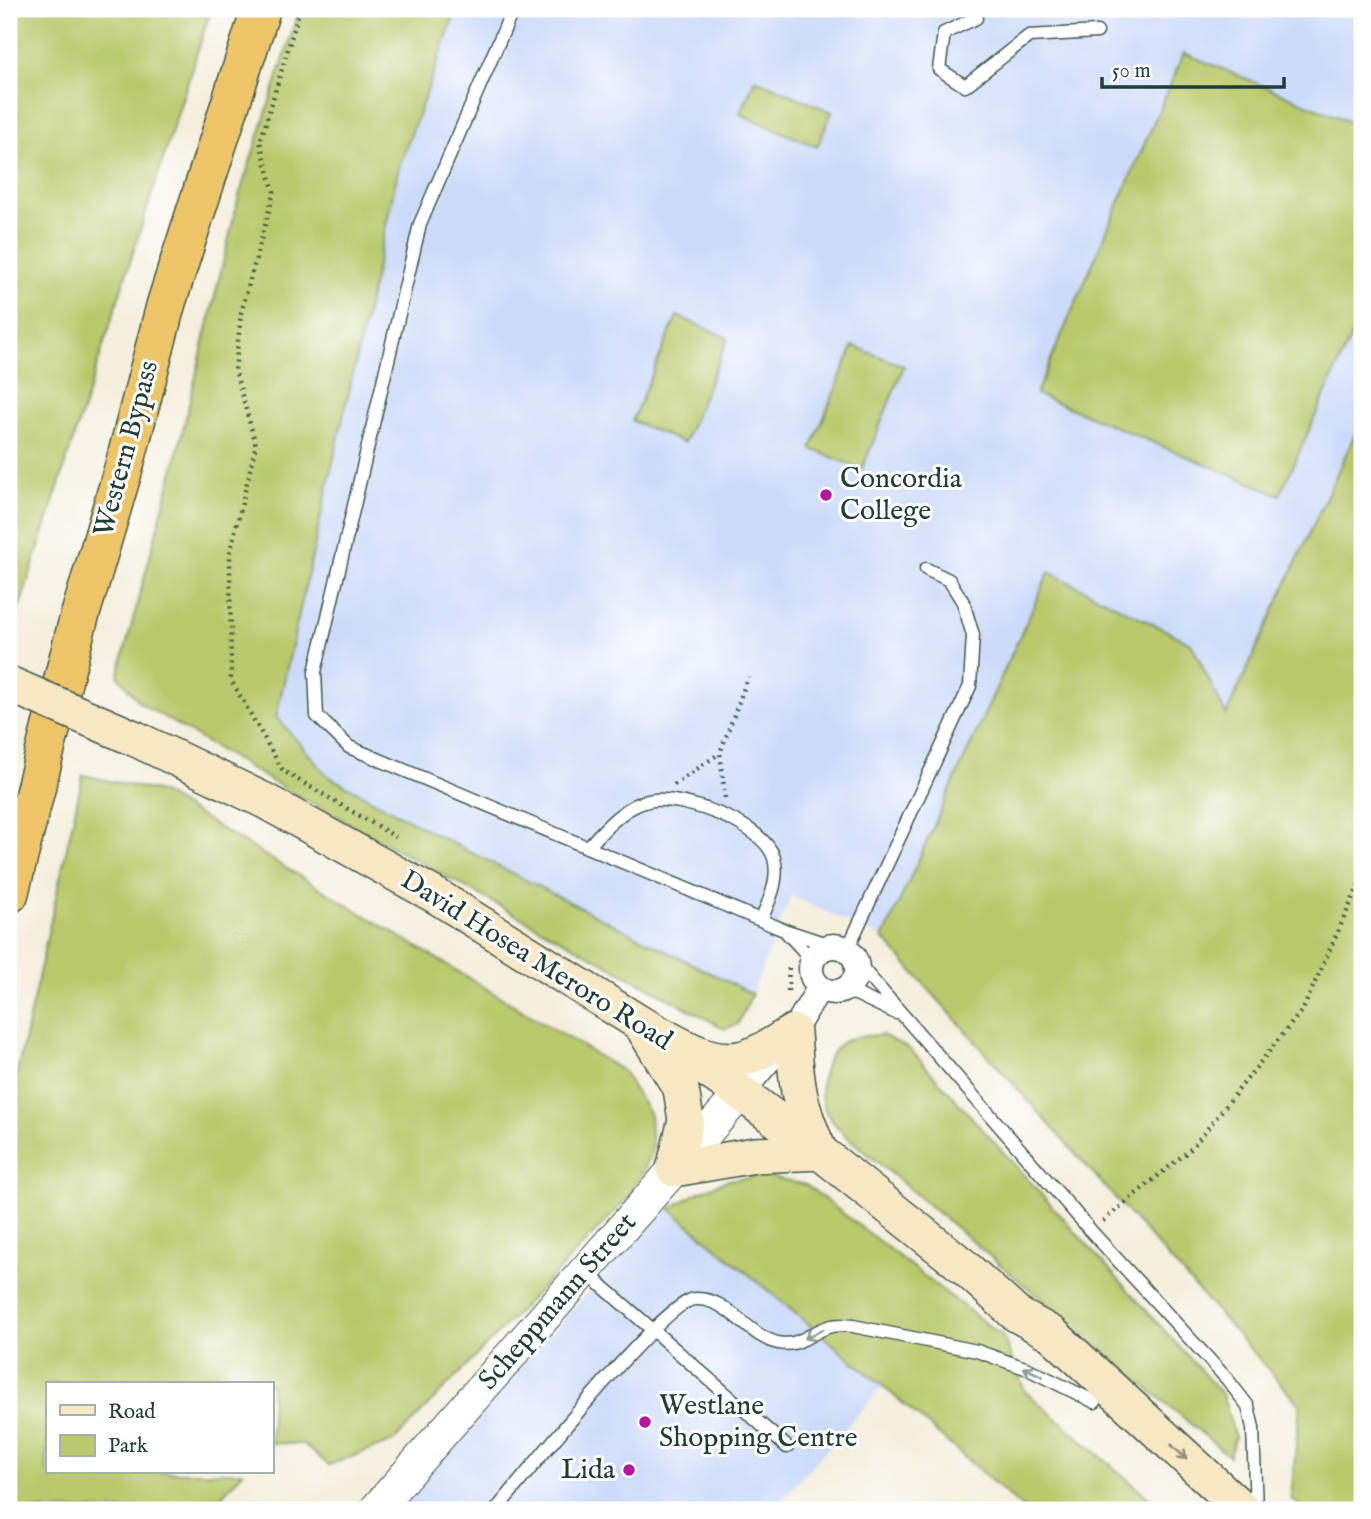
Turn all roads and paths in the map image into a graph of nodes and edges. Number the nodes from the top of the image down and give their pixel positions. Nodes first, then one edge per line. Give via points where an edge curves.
1 (261, 9) edge
2 (300, 9) edge
3 (513, 9) edge
4 (976, 9) edge
5 (1097, 32) dead end
6 (926, 569) dead end
7 (748, 677) dead end
8 (9, 684) edge
9 (720, 753) junction
10 (652, 800) junction
11 (727, 817) junction
12 (402, 841) dead end
13 (589, 846) junction
14 (1362, 878) edge
15 (9, 894) edge
16 (761, 920) junction
17 (784, 930) junction
18 (845, 952) junction
19 (822, 982) junction
20 (789, 1016) junction
21 (903, 1016) junction
22 (641, 1024) junction
23 (741, 1093) junction
24 (820, 1152) junction
25 (674, 1169) junction
26 (1091, 1231) junction
27 (585, 1271) junction
28 (1016, 1314) junction
29 (651, 1331) junction
30 (1095, 1402) junction
31 (787, 1447) dead end
32 (387, 1503) edge
33 (496, 1510) edge
34 (1207, 1510) edge
35 (1243, 1510) edge
36 (1256, 1510) edge

1 - 15 highway, Western Bypass via 166,304
2 - 12 path via 260,142 274,192 239,324 235,370 256,445 230,553 231,680 283,771
3 - 13 lane via 420,224 315,672 317,716 349,747
4 - 5 lane via 976,18 944,33 939,69 965,86 1029,36
6 - 18 lane via 950,580 963,601 973,635 970,686
7 - 9 path
8 - 22 main road, David Hosea Meroro Road, bridge via 265,802 439,897
9 - 10 path
9 - 11 path
10 - 11 lane via 678,802
10 - 13 lane via 607,825
11 - 16 lane via 760,838 774,857 775,885
13 - 16 lane
14 - 26 path via 1303,1009 1192,1148
16 - 17 lane
17 - 18 lane
17 - 19 lane via 803,950
17 - 20 path
18 - 19 street via 821,950 812,960
18 - 19 street via 856,966 853,981 848,986
18 - 21 lane
19 - 20 street
19 - 21 lane
20 - 22 main road via 758,1052 725,1061 693,1051
20 - 23 street
20 - 24 main road via 799,1098
21 - 26 lane
22 - 23 main road, David Hosea Meroro Road
22 - 25 main road via 681,1089 686,1120
23 - 24 main road, David Hosea Meroro Road
23 - 25 street, Scheppmann Street
24 - 25 main road via 755,1155
24 - 28 main road, David Hosea Meroro Road
25 - 27 street, Scheppmann Street
26 - 36 lane via 1248,1406
27 - 29 lane
27 - 32 street, Scheppmann Street
28 - 30 main road, David Hosea Meroro Road via 1036,1348
28 -> 35 main road, David Hosea Meroro Road via 1052,1334
30 -> 29 lane via 1028,1369 977,1351 853,1326 832,1325 794,1344 780,1344 766,1340 710,1300 683,1301
29 - 31 lane
29 - 33 lane
30 - 34 main road, David Hosea Meroro Road

